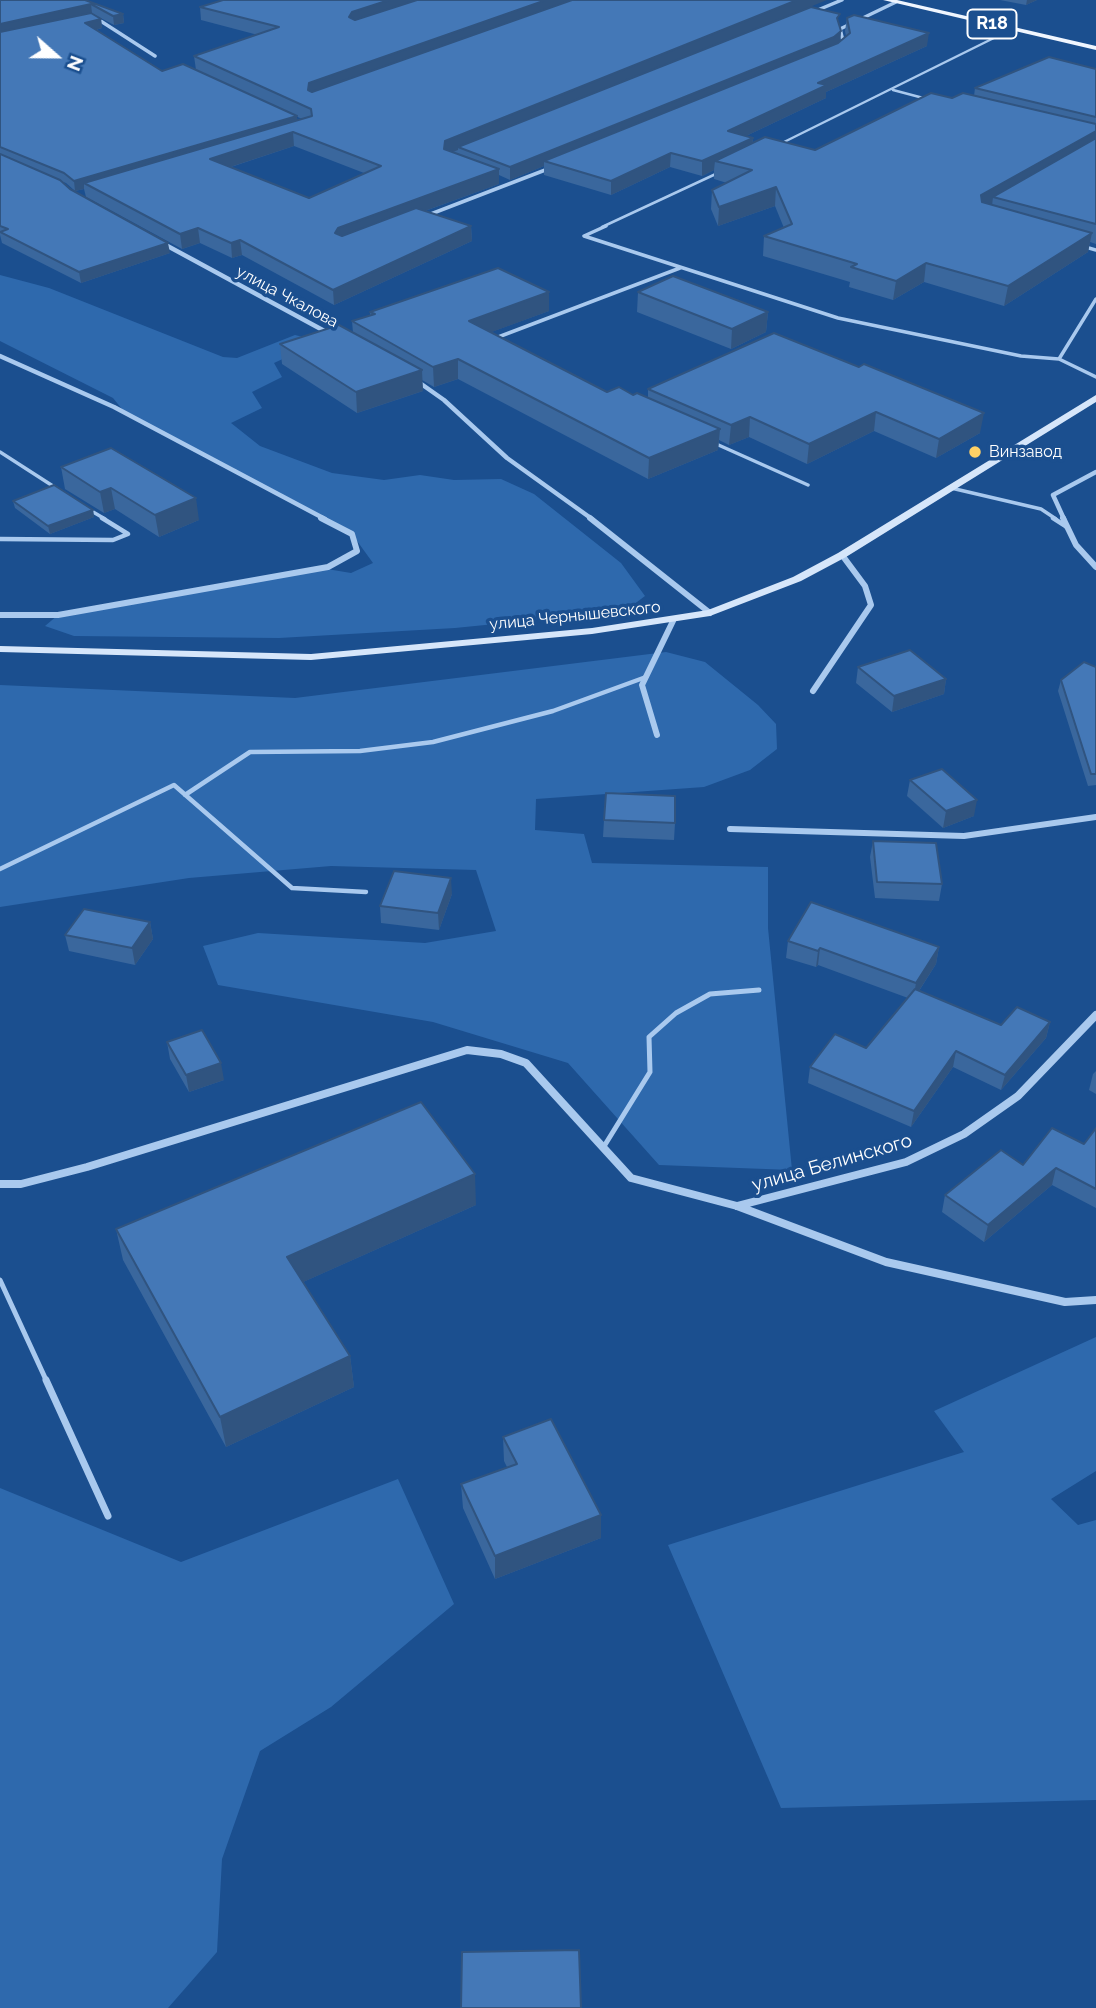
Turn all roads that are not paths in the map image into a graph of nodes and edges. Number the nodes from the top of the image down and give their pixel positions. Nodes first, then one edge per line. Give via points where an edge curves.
1 (842, 0) edge
2 (892, 1) edge
3 (804, 15) edge
4 (93, 17) edge
5 (1012, 29) junction
6 (1096, 48) edge
7 (835, 52) edge
8 (155, 56) dead end
9 (893, 90) junction
10 (933, 100) edge
11 (768, 149) edge
12 (561, 164) edge
13 (730, 167) edge
14 (501, 180) edge
15 (511, 184) junction
16 (414, 220) edge
17 (154, 239) edge
18 (1070, 243) edge
19 (1096, 250) edge
20 (680, 268) junction
21 (1096, 299) edge
22 (333, 335) edge
23 (499, 347) edge
24 (0, 356) edge
25 (1059, 359) junction
26 (406, 374) edge
27 (1096, 377) edge
28 (1096, 398) edge
29 (709, 441) edge
30 (0, 452) edge
31 (1096, 472) edge
32 (808, 485) dead end
33 (948, 488) junction
34 (58, 489) edge
35 (82, 504) edge
36 (1068, 528) junction
37 (0, 539) edge
38 (842, 555) junction
39 (1096, 567) edge
40 (710, 613) junction
41 (0, 615) edge
42 (673, 621) junction
43 (0, 649) edge
44 (646, 677) junction
45 (813, 691) dead end
46 (657, 735) dead end
47 (185, 795) junction
48 (1096, 817) edge
49 (730, 829) dead end
50 (0, 869) edge
51 (366, 892) dead end
52 (759, 990) dead end
53 (1096, 1016) edge
54 (603, 1148) junction
55 (0, 1184) edge
56 (737, 1206) junction
57 (0, 1280) edge
58 (1096, 1300) edge
59 (108, 1516) dead end

1 - 3 street
2 - 5 main road, R18
2 - 7 street via 840,29 845,44
4 - 8 street
5 - 6 main road, R18
5 - 9 lane
9 - 10 lane
9 - 11 lane
12 - 15 street
13 - 20 lane via 584,236
14 - 15 lane
15 - 16 street
17 - 22 street, улица Чкалова
18 - 19 lane
20 - 23 lane via 487,341
20 - 25 lane via 838,318 1021,356
21 - 25 lane
24 - 41 street via 114,407 352,534 357,551 328,567 58,615
25 - 27 lane
26 - 40 street via 444,400 507,458
28 - 33 main road, улица Чернышевского
29 - 32 lane
30 - 34 lane
31 - 36 street via 1053,495
33 - 36 lane via 1041,509
33 - 38 main road, улица Чернышевского
35 - 37 lane via 128,534 113,540
36 - 39 street
38 - 40 main road, улица Чернышевского via 797,579
38 - 45 street via 865,586 871,605
40 - 42 main road, улица Чернышевского
42 - 43 main road, улица Чернышевского via 311,657
42 - 44 street
44 - 46 street via 642,685
44 - 47 lane via 553,711 433,742 360,751 250,752
47 - 50 lane via 174,785
47 - 51 lane via 292,888
48 - 49 street via 964,836
52 - 54 lane via 710,994 676,1013 649,1037 650,1072
53 - 56 street, улица Белинского via 1018,1096 964,1133 906,1162
54 - 55 street via 526,1063 467,1050 87,1167 21,1184
54 - 56 street via 631,1178
56 - 58 street via 886,1262 1065,1302
57 - 59 lane

